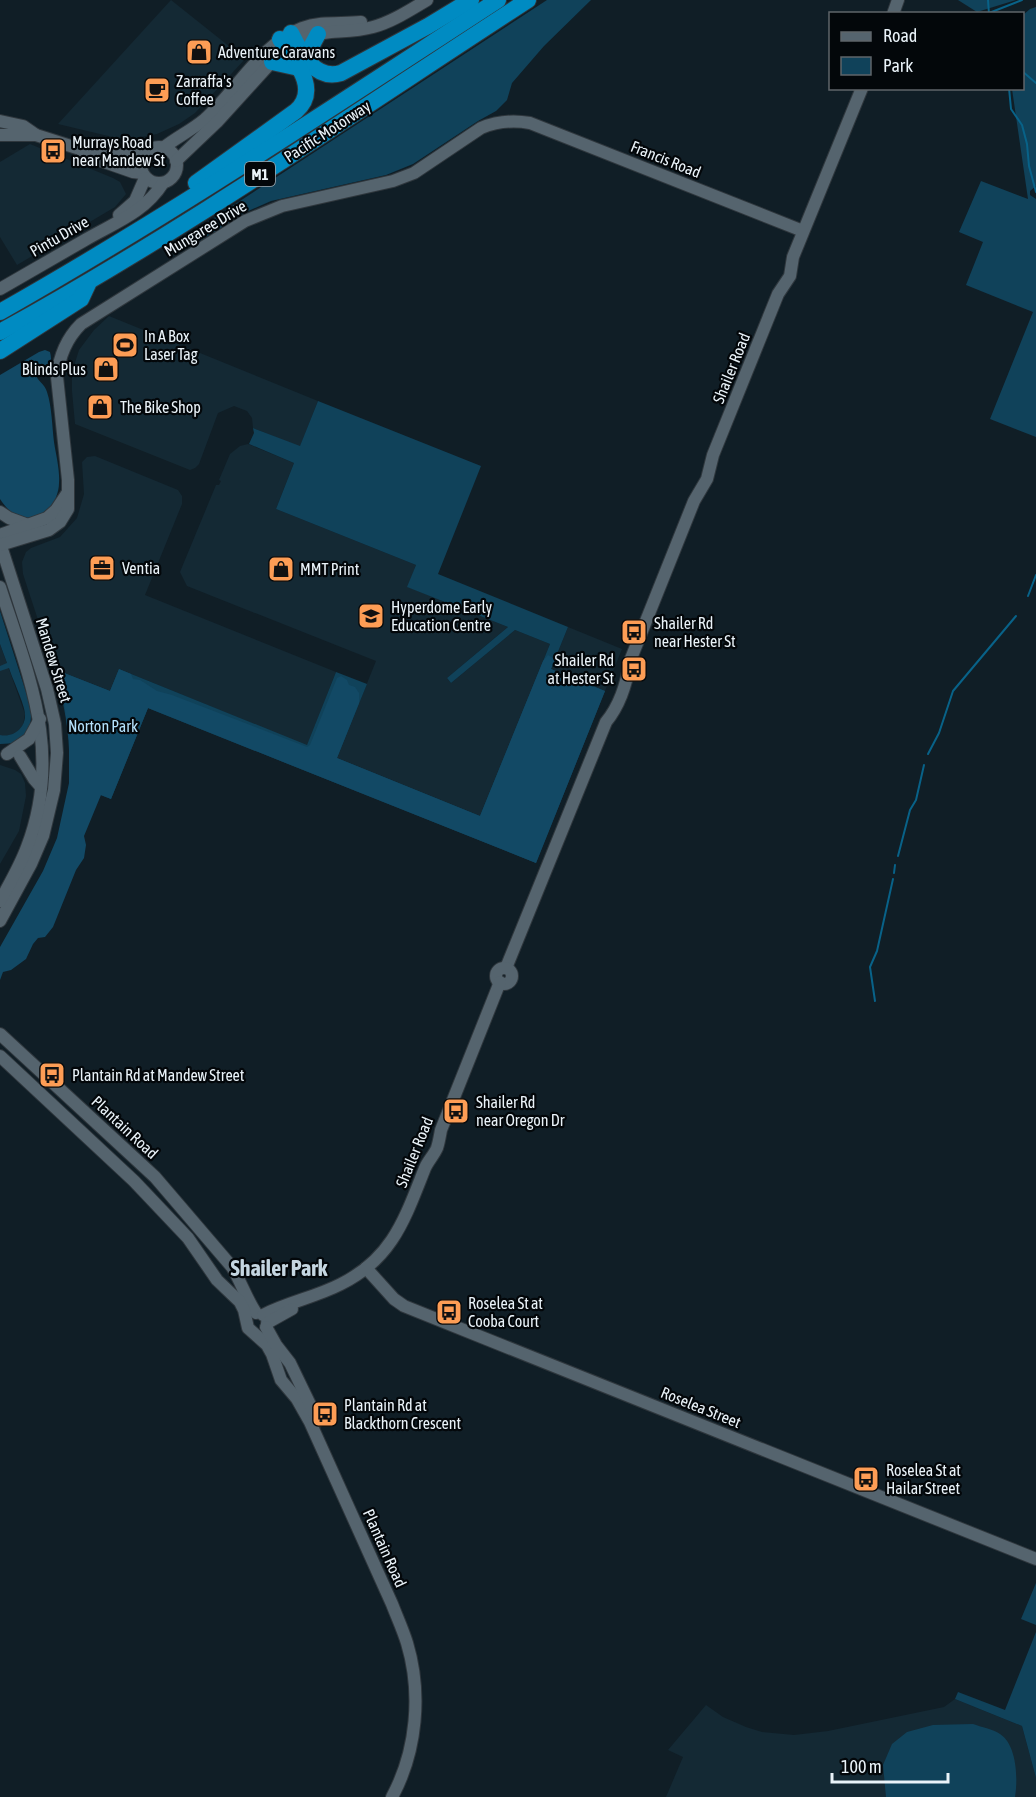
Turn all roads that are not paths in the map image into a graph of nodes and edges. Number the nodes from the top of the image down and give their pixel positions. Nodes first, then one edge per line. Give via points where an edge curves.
1 (428, 0) edge
2 (471, 0) edge
3 (498, 0) edge
4 (528, 0) edge
5 (405, 12) junction
6 (318, 34) junction
7 (288, 41) junction
8 (272, 62) junction
9 (304, 65) junction
10 (861, 90) edge
11 (515, 120) joint
12 (0, 121) edge
13 (0, 135) edge
14 (36, 135) junction
15 (163, 148) junction
16 (80, 150) junction
17 (144, 154) junction
18 (176, 162) junction
19 (144, 176) junction
20 (163, 183) junction
21 (177, 207) junction
22 (103, 230) junction
23 (803, 231) junction
24 (89, 281) junction
25 (0, 289) edge
26 (0, 312) edge
27 (0, 332) edge
28 (0, 351) edge
29 (68, 492) junction
30 (0, 512) edge
31 (28, 525) junction
32 (0, 535) edge
33 (22, 538) junction
34 (0, 545) edge
35 (8, 569) junction
36 (0, 587) edge
37 (40, 719) junction
38 (41, 787) junction
39 (0, 901) edge
40 (0, 921) edge
41 (0, 1034) edge
42 (0, 1056) edge
43 (366, 1268) junction
44 (258, 1322) junction
45 (1036, 1559) edge
46 (392, 1797) edge
47 (400, 1797) edge

1 - 5 street
2 - 9 highway via 341,73 328,75
3 - 21 highway, Pacific Motorway / M1
4 - 24 highway, Pacific Motorway / M1
5 - 6 street via 372,28
5 - 7 street via 364,22 321,23 309,26
6 - 7 street
6 - 9 highway
7 - 8 street
7 - 9 highway
7 - 15 street via 267,52 205,119
8 - 9 highway
8 - 18 street
9 - 21 highway via 307,86 302,105 189,189
10 - 23 street, Shailer Road
11 - 23 street, Francis Road via 540,126
11 - 29 street, Mungaree Drive via 481,128 430,164 393,182 282,206 245,221 85,321 67,344 58,371
12 - 14 street via 23,126
13 - 14 street
14 - 16 street
15 - 17 street via 153,148
15 - 18 street via 172,153
16 - 17 street
16 - 19 street
17 - 19 street via 140,163
18 - 20 street via 172,177
19 - 20 street via 154,183
19 - 22 street, Pintu Drive via 135,201
20 - 22 street, Pintu Drive via 136,212
21 - 26 highway, Pacific Motorway / M1
22 - 25 street, Pintu Drive
23 - 43 street, Shailer Road via 790,276 778,294 707,479 694,501 630,661 620,696 506,968 511,979 505,984 500,982 405,1219 392,1241
24 - 27 highway, Pacific Motorway / M1
24 - 28 highway via 81,299
29 - 31 street via 51,515
29 - 33 street, Mungaree Drive via 68,509 60,522 49,530
30 - 31 street
31 - 32 street
33 - 34 street, Mungaree Drive
33 - 35 street
34 - 35 street, Mandew Street
35 - 40 street, Mandew Street via 47,689 57,763 43,836
36 - 37 street, Mandew Street
37 - 38 street, Mandew Street
37 - 38 street via 14,755
38 - 39 street, Mandew Street via 27,846
41 - 44 street, Plantain Road via 178,1203 239,1277
42 - 44 street, Plantain Road via 156,1204 188,1238 217,1280
43 - 44 street, Shailer Road via 341,1284 274,1309
43 - 45 street, Roselea Street via 404,1306
44 - 46 street, Plantain Road via 281,1380 310,1422 407,1643 414,1678 413,1732
44 - 47 street, Plantain Road via 290,1363 302,1386 414,1644 422,1680 421,1727 415,1760

